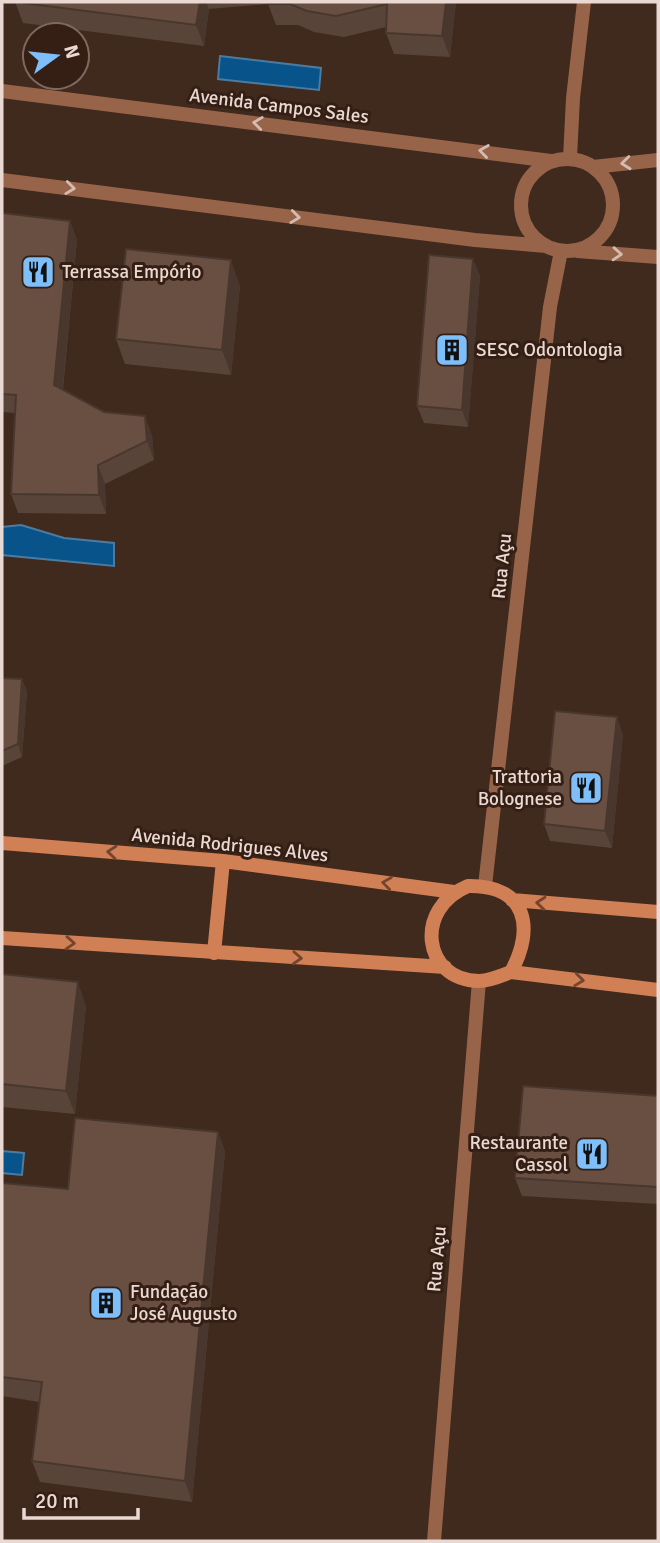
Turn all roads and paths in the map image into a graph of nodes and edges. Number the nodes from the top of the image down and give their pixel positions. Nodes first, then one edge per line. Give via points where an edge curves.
1 (584, 2) edge
2 (2, 91) edge
3 (570, 158) junction
4 (658, 160) edge
5 (551, 161) junction
6 (593, 167) junction
7 (2, 180) edge
8 (546, 246) junction
9 (576, 250) junction
10 (561, 251) junction
11 (658, 257) edge
12 (2, 843) edge
13 (223, 861) junction
14 (485, 886) junction
15 (454, 892) junction
16 (512, 900) junction
17 (658, 912) edge
18 (2, 938) edge
19 (214, 953) junction
20 (444, 967) junction
21 (511, 972) junction
22 (479, 981) junction
23 (658, 990) edge
24 (434, 1541) edge

1 - 3 street
5 -> 2 street, Avenida Campos Sales
3 - 5 street
3 - 6 street
4 -> 6 street
5 - 8 street via 528,180 521,209 529,230
6 - 9 street via 605,178 613,207 610,222 602,235
7 -> 8 street
8 - 10 street
9 - 10 street
9 -> 11 street
10 - 14 street, Rua Açu via 550,307
13 -> 12 main road, Avenida Rodrigues Alves
15 -> 13 main road, Avenida Rodrigues Alves
13 - 19 main road
14 - 15 main road
14 - 16 main road
15 - 20 main road via 437,911 430,935
17 -> 16 main road
16 - 21 main road via 523,916 526,936
18 -> 19 main road
19 -> 20 main road
20 - 22 main road
21 - 22 main road
21 -> 23 main road
22 - 24 street, Rua Açu

